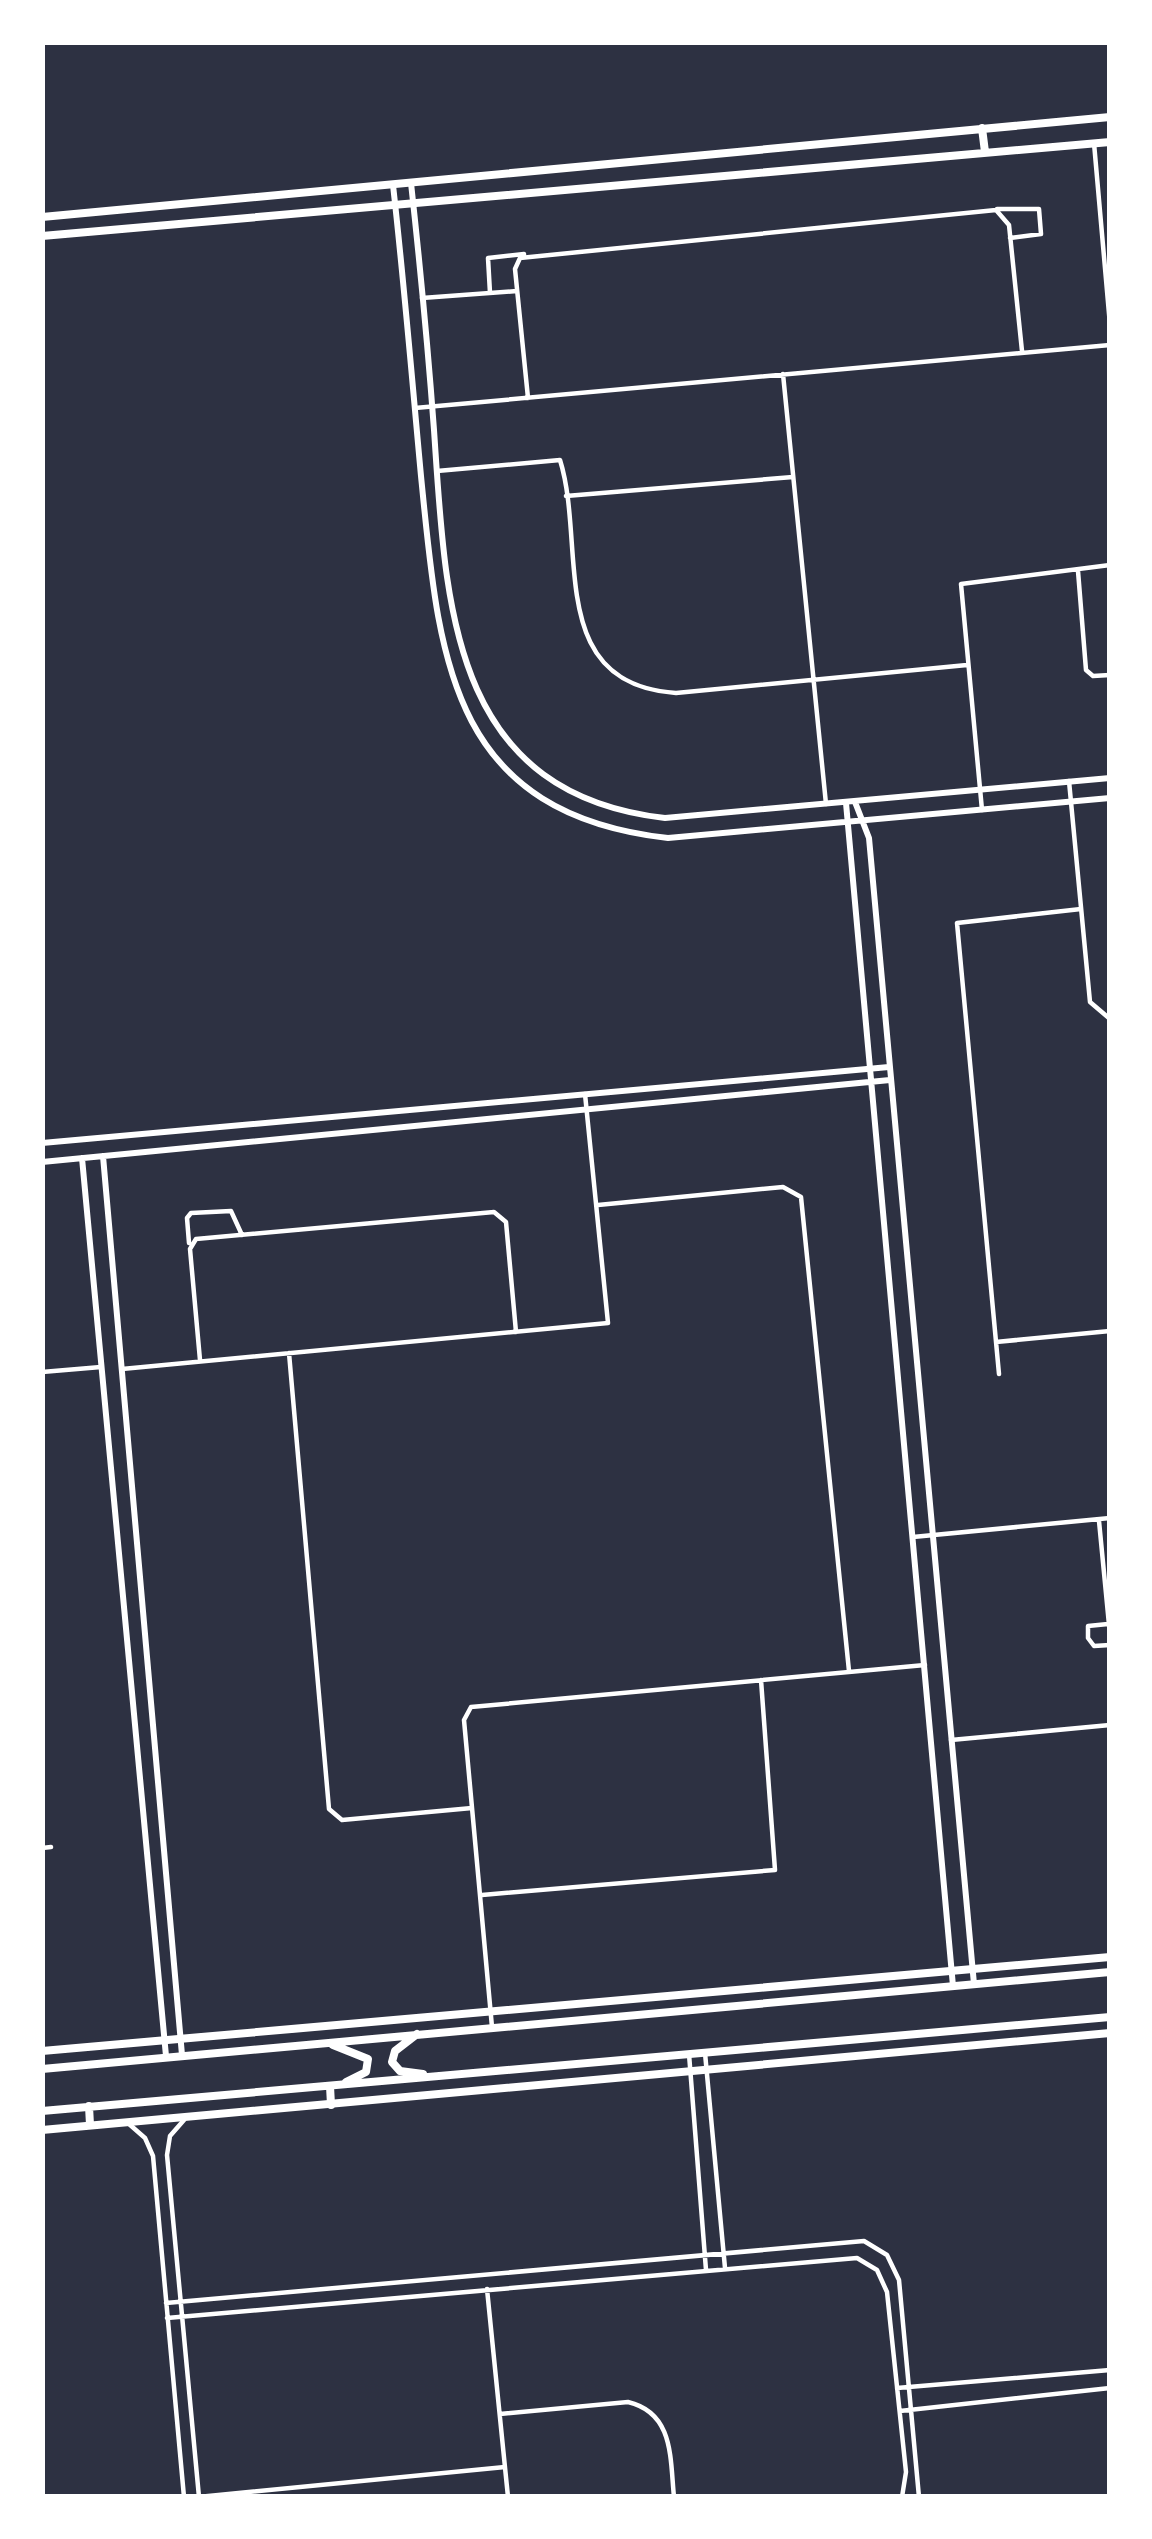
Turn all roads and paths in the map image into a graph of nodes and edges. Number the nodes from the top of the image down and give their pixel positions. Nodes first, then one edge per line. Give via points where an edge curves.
1 (1110, 117) edge
2 (982, 128) junction
3 (1110, 142) edge
4 (1094, 143) junction
5 (985, 152) junction
6 (411, 183) junction
7 (393, 185) junction
8 (413, 203) junction
9 (395, 205) junction
10 (991, 209) junction
11 (42, 217) edge
12 (42, 236) edge
13 (1010, 238) junction
14 (526, 254) junction
15 (1107, 270) edge
16 (517, 291) junction
17 (490, 293) junction
18 (422, 298) junction
19 (1110, 325) edge
20 (1110, 345) edge
21 (1022, 351) junction
22 (783, 374) junction
23 (528, 398) junction
24 (432, 407) junction
25 (415, 409) junction
26 (436, 471) junction
27 (793, 477) junction
28 (566, 496) junction
29 (1110, 565) edge
30 (1078, 568) junction
31 (451, 607) junction
32 (435, 609) junction
33 (968, 665) junction
34 (1110, 675) edge
35 (814, 680) junction
36 (1110, 778) edge
37 (1069, 781) junction
38 (980, 788) junction
39 (1110, 798) edge
40 (1071, 801) junction
41 (850, 803) junction
42 (826, 805) junction
43 (982, 810) junction
44 (864, 823) junction
45 (848, 824) junction
46 (1081, 909) junction
47 (1110, 1019) edge
48 (889, 1067) junction
49 (871, 1068) junction
50 (890, 1080) junction
51 (872, 1082) junction
52 (585, 1094) junction
53 (588, 1111) junction
54 (42, 1143) edge
55 (103, 1156) junction
56 (82, 1158) junction
57 (42, 1162) edge
58 (598, 1204) junction
59 (242, 1235) junction
60 (190, 1249) junction
61 (1110, 1331) edge
62 (516, 1332) junction
63 (996, 1342) junction
64 (289, 1353) junction
65 (200, 1362) junction
66 (101, 1367) junction
67 (122, 1369) junction
68 (42, 1372) edge
69 (999, 1374) dead end
70 (1110, 1518) edge
71 (1099, 1519) junction
72 (933, 1536) junction
73 (913, 1537) junction
74 (1108, 1624) edge
75 (1110, 1635) edge
76 (1110, 1645) edge
77 (925, 1665) junction
78 (849, 1672) junction
79 (760, 1680) junction
80 (1110, 1725) edge
81 (952, 1739) junction
82 (472, 1808) junction
83 (51, 1847) dead end
84 (42, 1848) edge
85 (480, 1895) junction
86 (1110, 1957) edge
87 (972, 1970) junction
88 (952, 1972) junction
89 (1110, 1976) edge
90 (974, 1984) junction
91 (953, 1986) junction
92 (490, 2012) junction
93 (1110, 2014) edge
94 (492, 2026) junction
95 (965, 2030) junction
96 (418, 2033) junction
97 (1110, 2033) edge
98 (180, 2038) junction
99 (164, 2040) junction
100 (325, 2043) junction
101 (968, 2046) junction
102 (42, 2050) edge
103 (705, 2053) junction
104 (688, 2054) junction
105 (182, 2055) junction
106 (166, 2056) junction
107 (42, 2069) edge
108 (706, 2069) junction
109 (690, 2071) junction
110 (440, 2077) junction
111 (334, 2086) junction
112 (331, 2105) junction
113 (89, 2106) junction
114 (42, 2111) edge
115 (188, 2117) junction
116 (124, 2122) junction
117 (90, 2125) junction
118 (42, 2130) edge
119 (722, 2233) junction
120 (704, 2235) junction
121 (724, 2252) junction
122 (705, 2253) junction
123 (725, 2268) junction
124 (706, 2270) junction
125 (431, 2279) junction
126 (488, 2289) junction
127 (432, 2295) junction
128 (180, 2302) junction
129 (166, 2303) junction
130 (182, 2317) junction
131 (167, 2318) junction
132 (1110, 2370) edge
133 (911, 2386) junction
134 (897, 2388) junction
135 (1110, 2388) edge
136 (914, 2410) junction
137 (900, 2411) junction
138 (500, 2414) junction
139 (505, 2467) junction
140 (184, 2497) edge
141 (198, 2497) edge
142 (508, 2497) edge
143 (674, 2497) edge
144 (902, 2497) edge
145 (919, 2497) edge

1 - 2 main road
2 - 5 main road
2 - 6 main road
3 - 4 main road
4 - 5 main road
4 - 15 street
5 - 8 main road
6 - 7 main road
6 - 8 street
7 - 9 street
7 - 11 main road
8 - 9 main road
8 - 18 street
9 - 12 main road
9 - 25 street
10 - 13 street via 1005,215
10 - 13 street via 1039,208 1041,234
10 - 14 street
13 - 21 street
14 - 16 street via 515,269
14 - 17 street via 487,259
15 - 19 street
16 - 17 street
16 - 23 street
17 - 18 street
18 - 24 street
20 - 21 street
21 - 22 street
22 - 23 street
22 - 27 street
23 - 24 street
24 - 25 street
24 - 26 street
25 - 32 street
26 - 28 street via 557,459
26 - 31 street
27 - 28 street
27 - 35 street
28 - 35 street via 581,621 608,668 640,687 676,693
29 - 30 street
30 - 33 street via 963,582
30 - 34 street via 1087,670
31 - 32 street
31 - 42 street via 469,679 494,724 562,787 665,818
32 - 45 street via 453,686 479,735 510,772 576,815 680,839
33 - 35 street
33 - 38 street
35 - 42 street
36 - 37 street
37 - 38 street
37 - 40 street
38 - 41 street
38 - 43 street
39 - 40 street
40 - 43 street
40 - 46 street
41 - 42 street
41 - 44 street
41 - 45 street
43 - 44 street
44 - 45 street
44 - 48 street
45 - 49 street
46 - 47 street via 1090,1002
46 - 63 street via 956,923
48 - 49 street
48 - 50 street
49 - 51 street
49 - 52 street
50 - 51 street
50 - 72 street
51 - 53 street
51 - 73 street
52 - 53 street
52 - 54 street
53 - 55 street
53 - 58 street
55 - 56 street
55 - 67 street
56 - 57 street
56 - 66 street
58 - 62 street via 609,1322
58 - 78 street via 783,1187 801,1197
59 - 60 street via 196,1239
59 - 60 street via 231,1210 191,1213
59 - 62 street via 501,1213
60 - 65 street
61 - 63 street
62 - 64 street
63 - 69 street
64 - 65 street
64 - 82 street via 329,1808 342,1820
65 - 67 street
66 - 68 street
66 - 99 street
67 - 98 street
70 - 71 street
71 - 72 street
71 - 74 street
72 - 73 street
72 - 81 street
73 - 77 street
74 - 75 street
74 - 76 street via 1088,1626 1088,1638
77 - 78 street
77 - 88 street
78 - 79 street
79 - 82 street via 476,1704 464,1720
79 - 85 street via 775,1870
80 - 81 street
81 - 87 street
82 - 85 street
83 - 84 street
85 - 92 street
86 - 87 main road
87 - 88 main road
87 - 90 street
88 - 91 street
88 - 92 main road
89 - 90 main road
90 - 91 main road
91 - 94 main road
92 - 94 street
92 - 98 main road
93 - 95 main road
94 - 96 main road
95 - 101 main road
95 - 103 main road
96 - 100 main road
96 - 110 main road via 395,2050 393,2065
97 - 101 main road
98 - 99 main road
98 - 105 street
99 - 102 main road
99 - 106 street
100 - 105 main road
100 - 111 main road via 369,2062 366,2072
101 - 108 main road
103 - 104 main road
103 - 108 street
104 - 109 street
104 - 110 main road
105 - 106 main road
106 - 107 main road
108 - 109 main road
108 - 119 street
109 - 112 main road
109 - 120 street
110 - 111 main road
111 - 112 main road
111 - 113 main road
112 - 115 main road
113 - 114 main road
113 - 117 main road
115 - 116 main road
115 - 128 street via 170,2136 166,2155
116 - 117 main road
116 - 129 street via 141,2132 153,2156
117 - 118 main road
119 - 120 street
119 - 121 street
120 - 122 street
121 - 122 street
121 - 123 street
121 - 133 street via 857,2240 887,2255 899,2279
122 - 124 street
122 - 125 street
123 - 124 street
123 - 134 street via 863,2259 884,2280
124 - 126 street
125 - 127 street
125 - 128 street
126 - 127 street
126 - 138 street
127 - 130 street
128 - 129 street
128 - 130 street
129 - 131 street
130 - 131 street
130 - 141 street
131 - 140 street
132 - 133 street
133 - 134 street
133 - 136 street
134 - 137 street
135 - 136 street
136 - 137 street
136 - 145 street
137 - 144 street
138 - 139 street
138 - 143 street via 642,2406 666,2432
139 - 141 street
139 - 142 street

